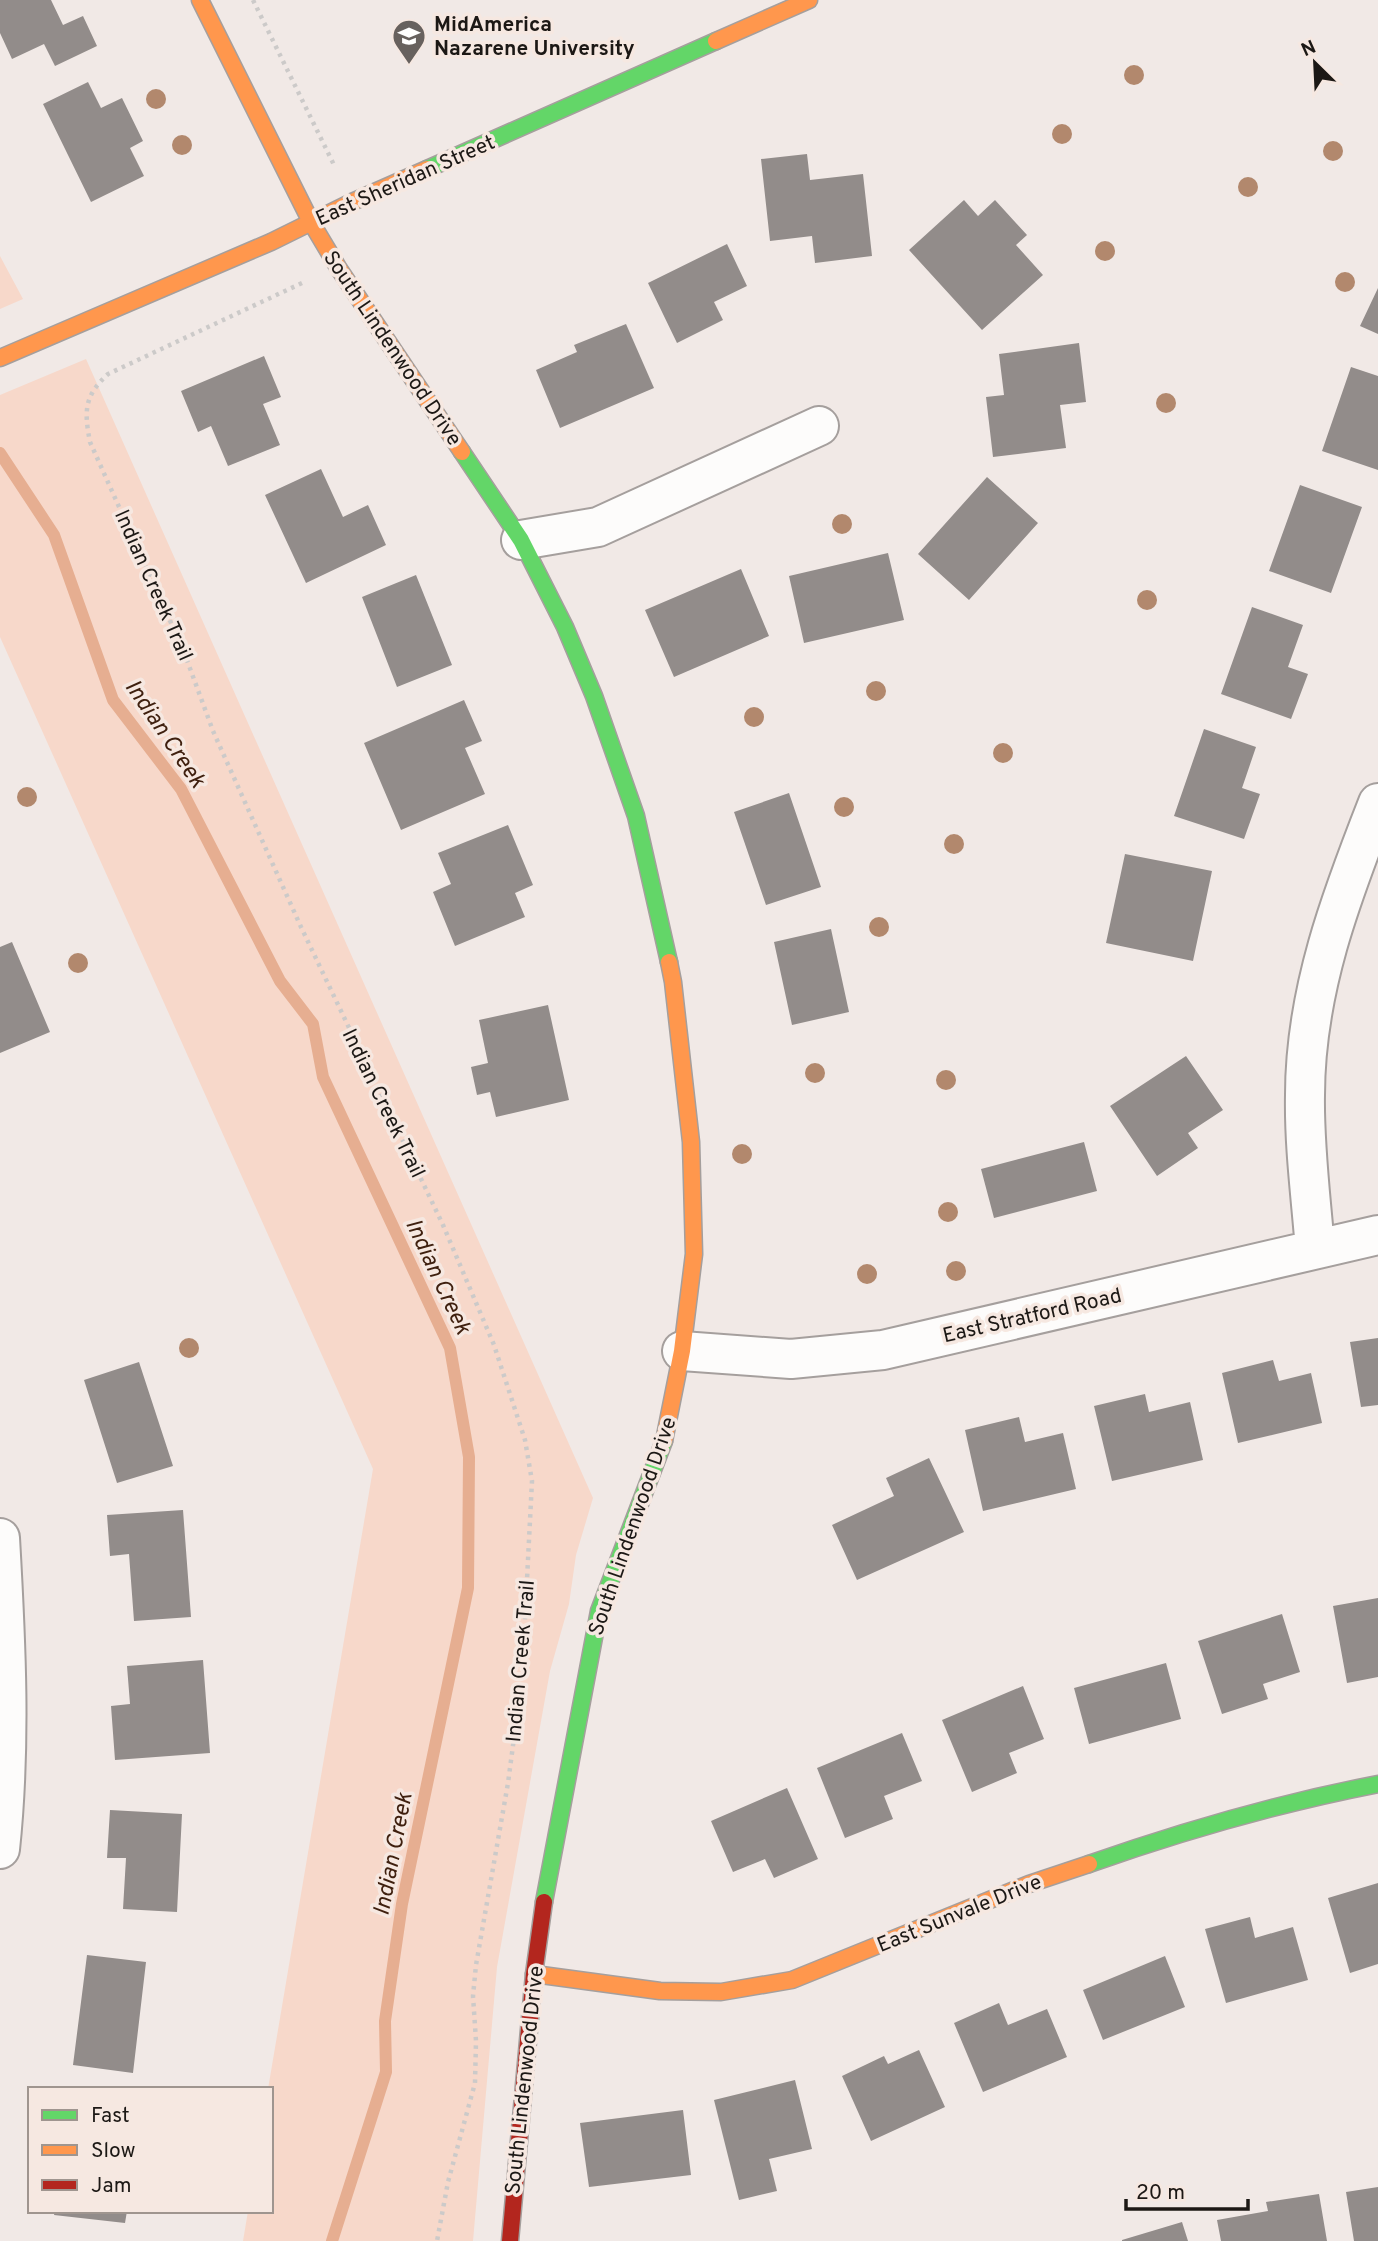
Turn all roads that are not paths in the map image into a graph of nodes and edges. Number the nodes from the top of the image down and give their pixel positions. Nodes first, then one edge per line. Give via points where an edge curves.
1 (200, 0) edge
2 (809, 0) edge
3 (311, 222) junction
4 (0, 358) edge
5 (819, 426) dead end
6 (521, 540) junction
7 (1378, 803) edge
8 (1378, 1235) edge
9 (1315, 1249) junction
10 (682, 1351) junction
11 (0, 1538) edge
12 (2, 1618) edge
13 (1378, 1784) edge
14 (0, 1849) edge
15 (534, 1974) junction
16 (509, 2241) edge

1 - 3 street, South Lindenwood Drive
2 - 3 street, East Sheridan Street
3 - 4 street, East Sheridan Street
3 - 6 street, South Lindenwood Drive
5 - 6 street via 597,527
6 - 10 street, South Lindenwood Drive via 565,627 636,816 673,982 691,1142 694,1254
7 - 9 street via 1332,924 1313,1004 1305,1094
8 - 9 street, East Stratford Road
9 - 10 street, East Stratford Road via 883,1350 791,1359
10 - 15 street, South Lindenwood Drive via 667,1432 599,1611 548,1872
11 - 12 street
12 - 14 street via 8,1701
13 - 15 street, East Sunvale Drive via 1152,1842 1029,1884 792,1980 721,1992 660,1991
15 - 16 street, South Lindenwood Drive

